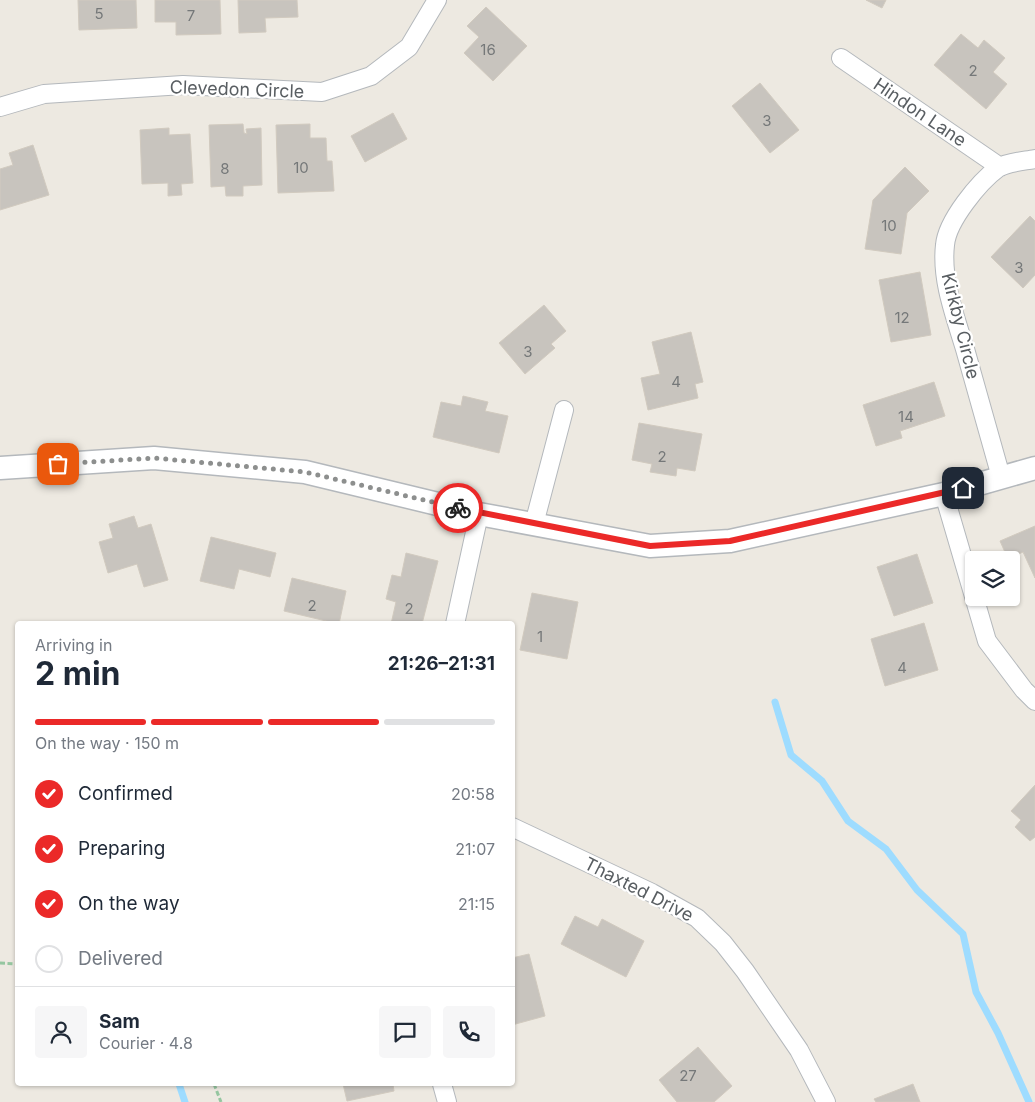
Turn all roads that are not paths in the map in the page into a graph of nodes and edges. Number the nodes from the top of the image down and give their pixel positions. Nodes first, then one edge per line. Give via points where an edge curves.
1 (437, 0) edge
2 (841, 58) dead end
3 (0, 107) edge
4 (1035, 159) edge
5 (1000, 167) junction
6 (564, 410) dead end
7 (0, 468) edge
8 (1035, 468) edge
9 (1001, 477) junction
10 (944, 494) junction
11 (479, 514) junction
12 (534, 524) junction
13 (456, 621) edge
14 (1035, 701) edge
15 (515, 828) edge
16 (443, 1086) edge
17 (447, 1102) edge
18 (826, 1102) edge

1 - 3 street, Clevedon Circle via 409,47 371,76 322,92 183,85 44,94
2 - 5 street, Hindon Lane
4 - 5 street
5 - 9 street, Kirkby Circle via 962,208 945,244 946,276 953,308
6 - 12 street
7 - 11 street via 154,458 305,472
8 - 9 street
9 - 10 street
10 - 12 street via 730,541 650,546
10 - 14 street via 987,641
11 - 12 street
11 - 13 street
15 - 18 street, Thaxted Drive via 652,893 697,918 745,971 799,1050
16 - 17 street

